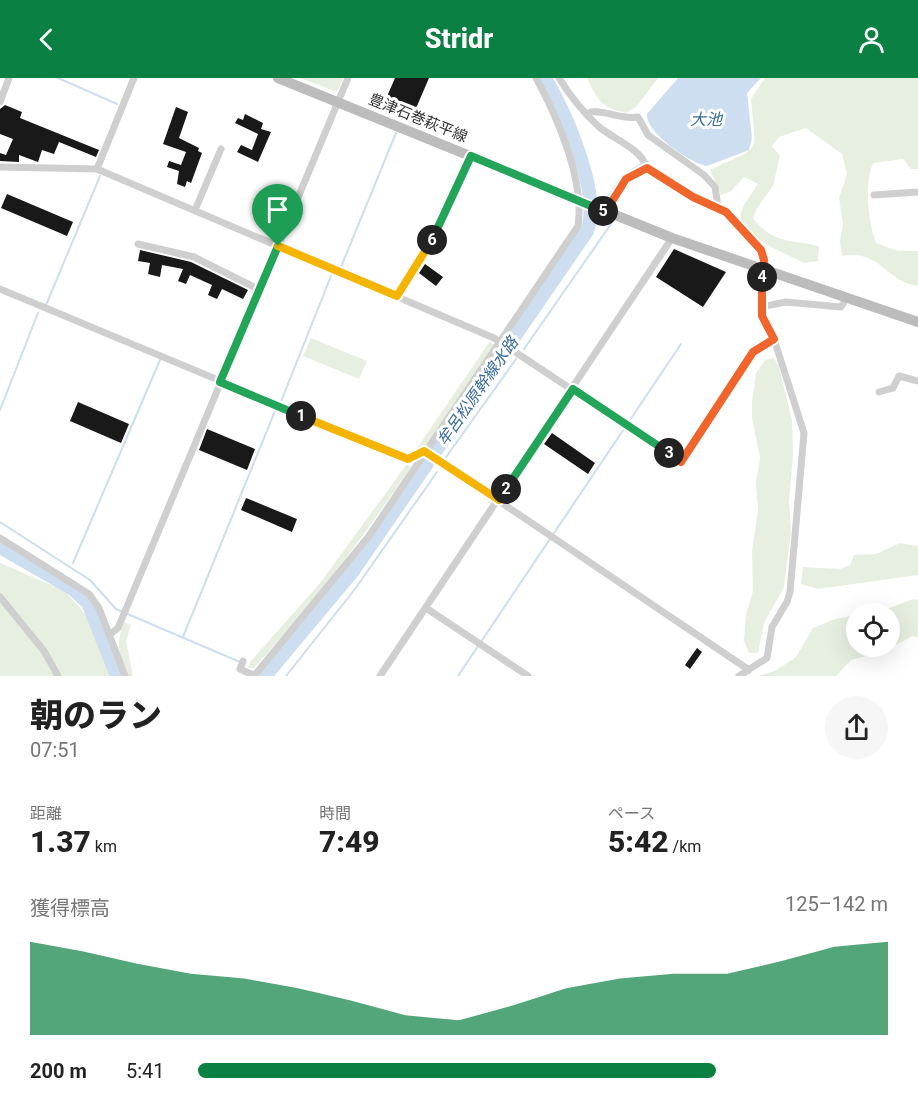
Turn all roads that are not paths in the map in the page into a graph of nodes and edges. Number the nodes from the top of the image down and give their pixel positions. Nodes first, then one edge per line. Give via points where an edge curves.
1 (9, 78) edge
2 (134, 78) edge
3 (278, 78) edge
4 (348, 78) edge
5 (536, 78) edge
6 (559, 78) edge
7 (0, 102) edge
8 (338, 102) junction
9 (588, 116) junction
10 (221, 149) dead end
11 (471, 156) junction
12 (0, 167) edge
13 (647, 168) junction
14 (97, 169) junction
15 (918, 192) edge
16 (874, 195) dead end
17 (581, 201) junction
18 (718, 207) junction
19 (195, 210) junction
20 (604, 211) junction
21 (672, 238) junction
22 (138, 244) dead end
23 (278, 246) junction
24 (763, 269) junction
25 (0, 289) edge
26 (260, 290) junction
27 (397, 296) junction
28 (847, 297) junction
29 (761, 308) junction
30 (918, 322) edge
31 (774, 339) junction
32 (501, 342) junction
33 (918, 381) edge
34 (220, 382) junction
35 (573, 389) junction
36 (879, 393) dead end
37 (426, 452) junction
38 (499, 500) junction
39 (0, 538) edge
40 (0, 597) edge
41 (426, 608) junction
42 (109, 635) junction
43 (242, 663) dead end
44 (749, 670) junction
45 (58, 676) edge
46 (125, 676) edge
47 (254, 676) edge
48 (380, 676) edge
49 (528, 676) edge
50 (739, 676) edge

1 - 7 street
2 - 14 street
3 - 8 main road, 豊津石巻萩平線
4 - 8 street
5 - 17 street via 555,117
6 - 9 street
8 - 11 main road, 豊津石巻萩平線
8 - 23 street
9 - 13 street via 640,154
9 - 18 street via 601,111 627,119 638,117 648,135 715,187
10 - 19 street
11 - 17 main road, 豊津石巻萩平線
11 - 27 street via 425,255
12 - 14 street
13 - 18 street via 693,197
13 - 20 street via 626,179
14 - 19 street
15 - 16 street
17 - 20 main road, 豊津石巻萩平線
17 - 32 street via 578,226
18 - 24 street via 757,243 763,255
19 - 23 street
20 - 21 main road, 豊津石巻萩平線
21 - 24 main road, 豊津石巻萩平線
21 - 35 street
22 - 26 street via 194,257
23 - 26 street
23 - 27 street
24 - 28 main road, 豊津石巻萩平線
24 - 29 street
25 - 34 street
26 - 34 street
27 - 32 street
28 - 29 street via 841,308 786,302
28 - 30 main road, 豊津石巻萩平線
29 - 31 street
31 - 35 street via 753,352 681,462
31 - 44 street via 805,446 796,501 790,592 772,627 768,658
32 - 35 street
32 - 37 street
33 - 36 street via 899,376 893,388
34 - 37 street via 408,459
34 - 42 street via 118,628
35 - 38 street
37 - 38 street
37 - 47 street via 369,537
38 - 41 street
38 - 44 street
39 - 42 street via 89,594
40 - 45 street via 44,651
41 - 48 street
41 - 49 street
42 - 46 street
43 - 47 street via 240,669
44 - 50 street

